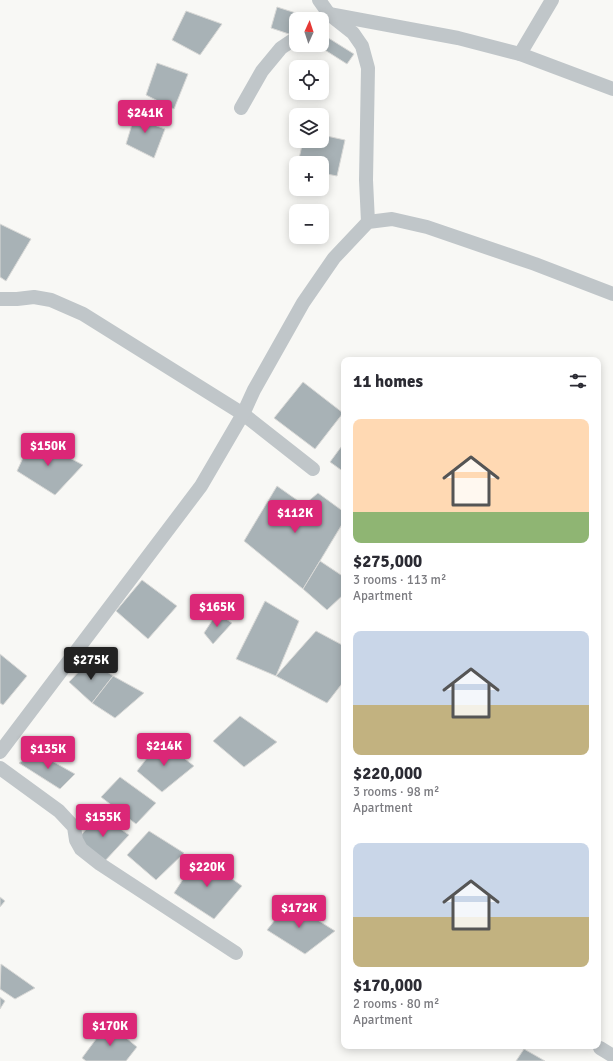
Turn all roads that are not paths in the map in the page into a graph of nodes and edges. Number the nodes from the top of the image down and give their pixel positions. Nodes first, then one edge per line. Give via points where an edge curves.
1 (319, 0) edge
2 (552, 0) edge
3 (324, 12) edge
4 (329, 17) edge
5 (329, 18) edge
6 (289, 43) edge
7 (520, 54) junction
8 (613, 89) edge
9 (241, 108) dead end
10 (368, 222) junction
11 (613, 294) edge
12 (0, 299) edge
13 (242, 414) junction
14 (313, 469) dead end
15 (0, 752) edge
16 (0, 768) edge
17 (236, 953) dead end
18 (601, 1049) edge
19 (613, 1056) edge

1 - 3 street
2 - 7 street
4 - 7 street via 458,38
5 - 10 street via 353,33 362,46 368,68
6 - 9 street via 281,48 262,72
7 - 8 street
10 - 11 street via 392,219 427,227
10 - 13 street via 334,258 303,303
12 - 13 street via 34,297 51,300 83,314
13 - 14 street
13 - 15 street via 201,486
16 - 17 street via 59,811 74,828 81,850
18 - 19 street

